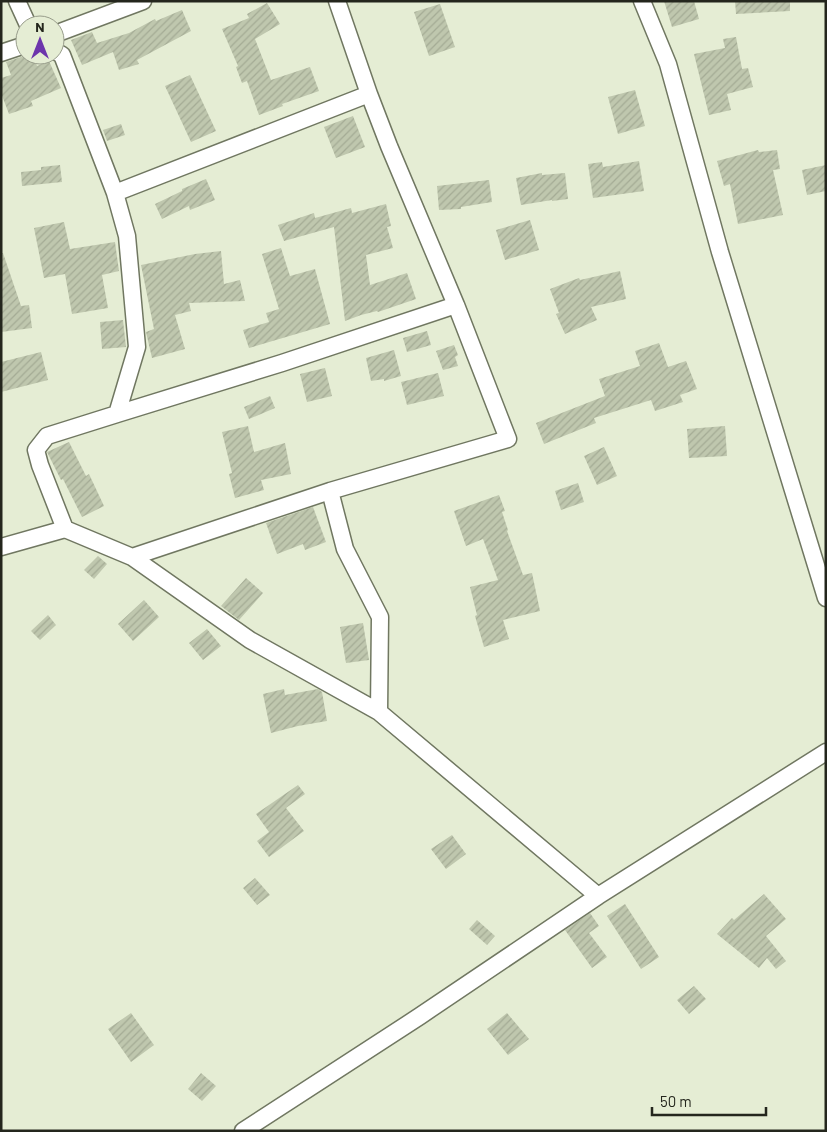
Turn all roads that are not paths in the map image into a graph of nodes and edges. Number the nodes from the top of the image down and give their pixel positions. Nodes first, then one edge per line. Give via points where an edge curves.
1 (17, 1) edge
2 (143, 1) edge
3 (337, 1) edge
4 (642, 1) edge
5 (23, 15) edge
6 (65, 30) edge
7 (15, 48) edge
8 (1, 53) edge
9 (65, 63) edge
10 (369, 94) junction
11 (116, 193) junction
12 (456, 306) junction
13 (117, 414) junction
14 (330, 491) junction
15 (65, 529) junction
16 (1, 547) edge
17 (132, 557) junction
18 (826, 598) edge
19 (379, 712) junction
20 (826, 752) edge
21 (598, 896) junction
22 (243, 1131) edge

1 - 5 street
2 - 6 street
3 - 10 street
4 - 18 street via 668,64 720,252
7 - 8 street
9 - 11 street
10 - 11 street
10 - 12 street
11 - 13 street via 128,236 136,347
12 - 13 street
12 - 14 street via 508,439
13 - 15 street via 47,436 36,450
14 - 17 street
14 - 19 street via 345,549 380,617
15 - 16 street
15 - 17 street
17 - 19 street via 250,640
19 - 21 street
20 - 21 street
21 - 22 street

